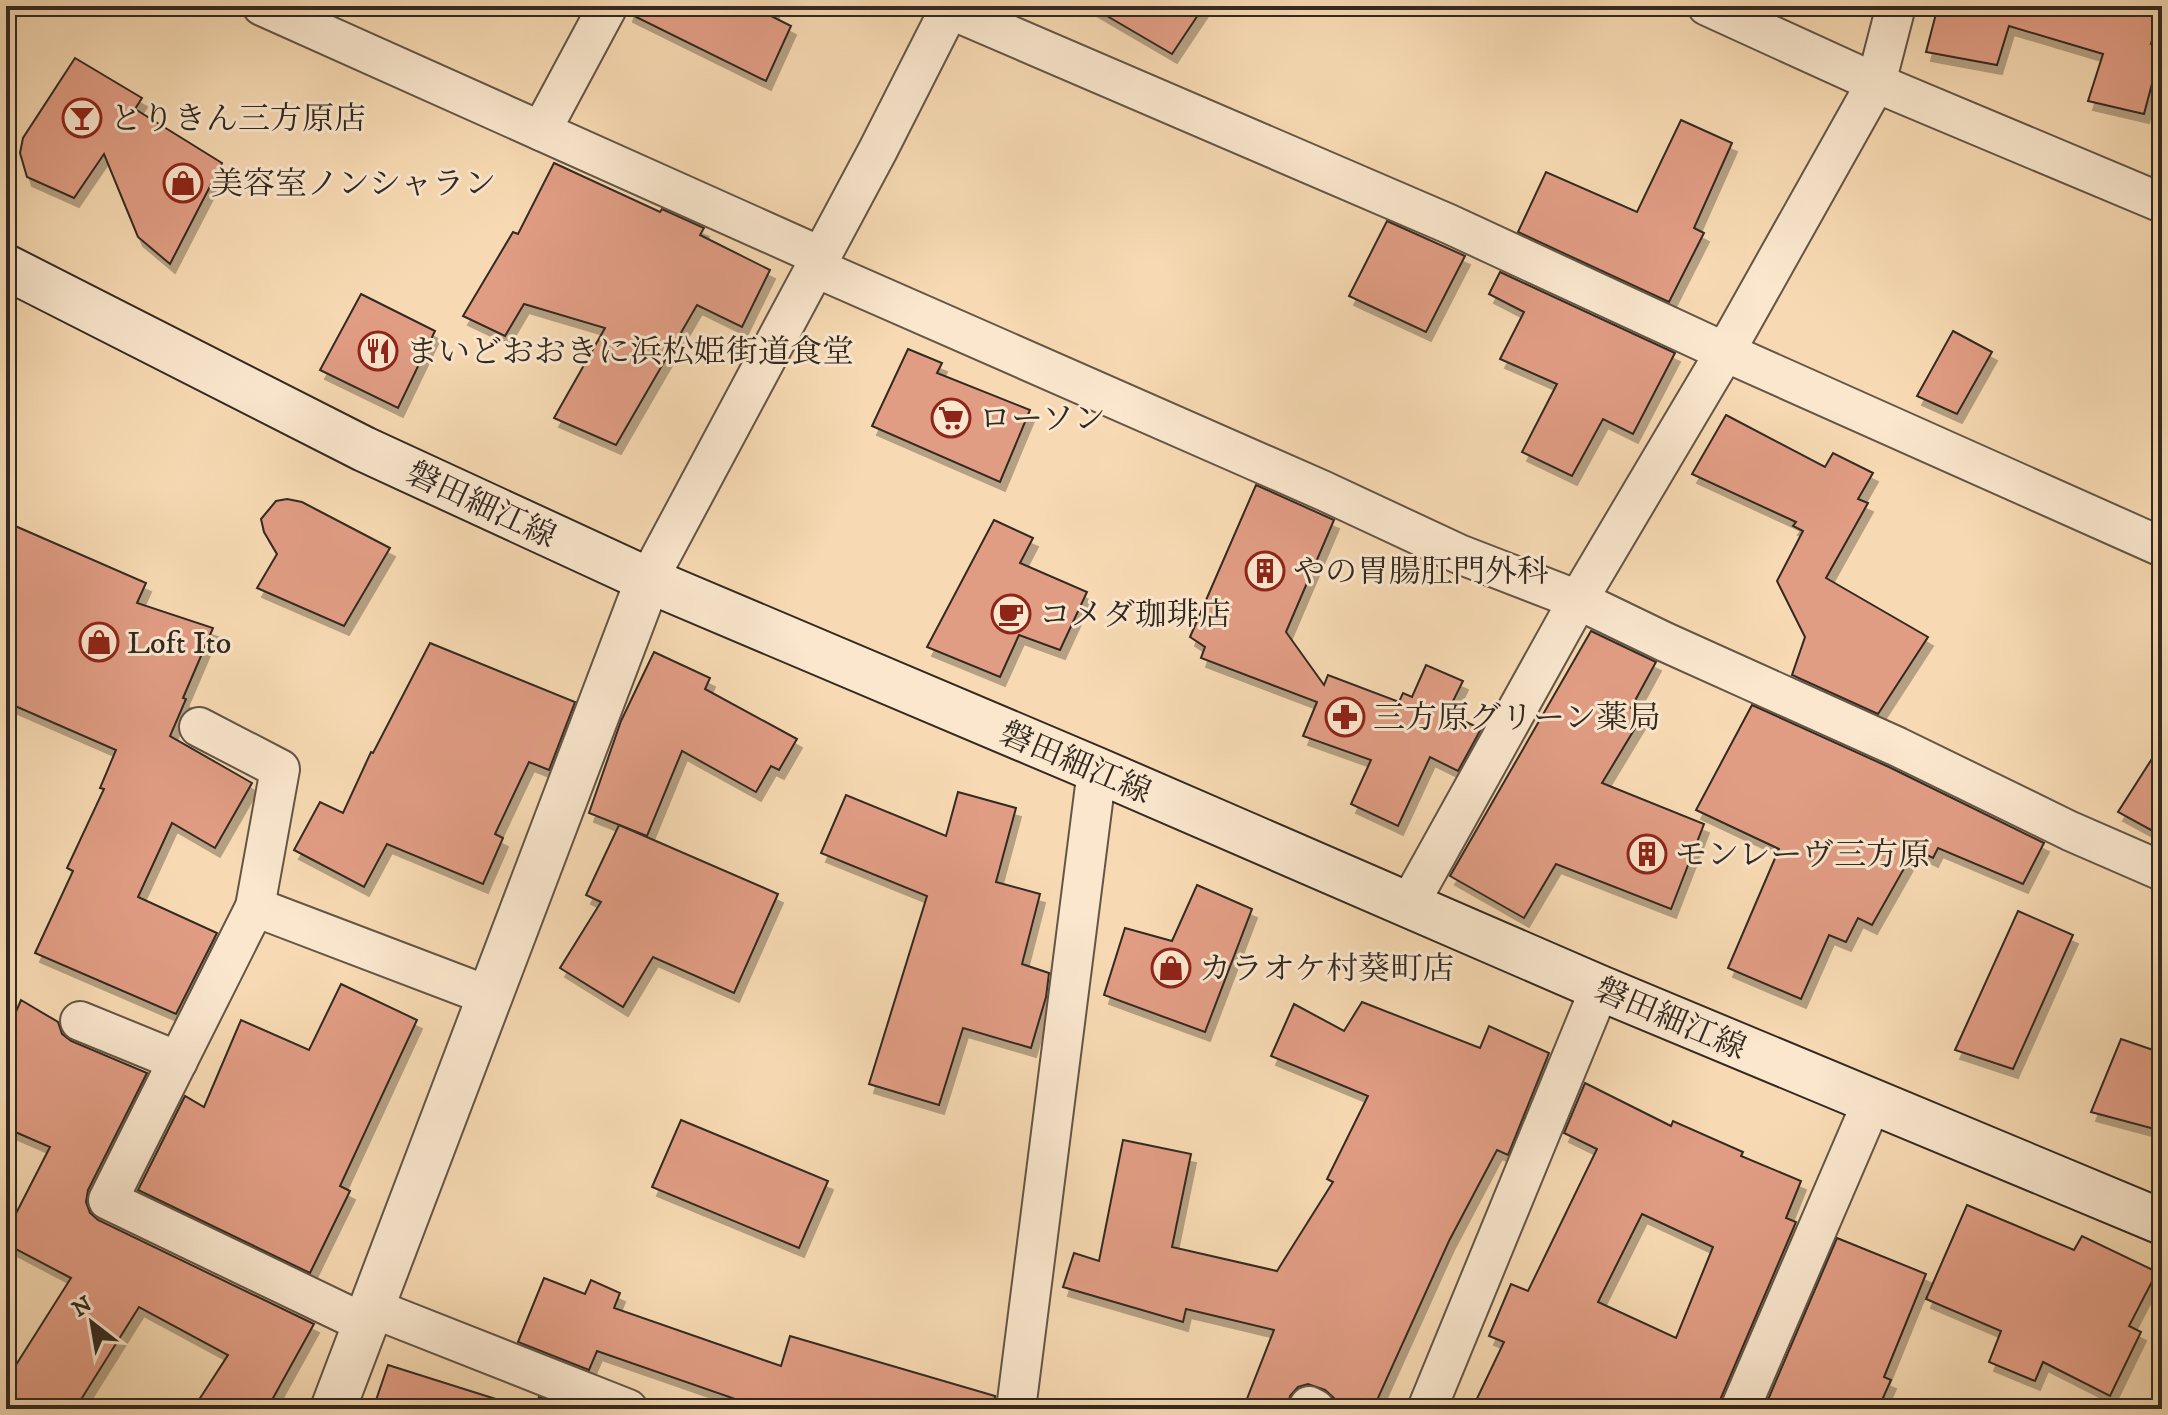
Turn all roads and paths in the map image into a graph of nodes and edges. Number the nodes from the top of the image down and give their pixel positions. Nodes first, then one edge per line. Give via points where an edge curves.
1 (262, 6) edge
2 (608, 6) edge
3 (1707, 6) edge
4 (1896, 6) edge
5 (947, 7) edge
6 (1876, 83) junction
7 (541, 131) junction
8 (2162, 203) edge
9 (817, 262) junction
10 (6, 267) edge
11 (1725, 352) junction
12 (2162, 547) edge
13 (648, 580) junction
14 (1578, 600) junction
15 (199, 727) dead end
16 (1097, 770) junction
17 (2162, 871) edge
18 (1408, 906) junction
19 (255, 907) junction
20 (1600, 988) junction
21 (489, 996) junction
22 (80, 1021) dead end
23 (178, 1061) junction
24 (1872, 1102) junction
25 (2162, 1222) edge
26 (369, 1316) junction
27 (333, 1409) edge
28 (628, 1409) edge
29 (1016, 1409) edge
30 (1427, 1409) edge
31 (1740, 1409) edge

1 - 7 street
2 - 7 street
3 - 6 street
4 - 6 street
5 - 9 street
5 - 11 street via 1434,217
6 - 8 street
6 - 11 street
7 - 9 street
9 - 13 street
9 - 14 street via 1459,554
10 - 13 main road, 磐田細江線 via 364,449
11 - 12 street
11 - 14 street
13 - 16 main road, 磐田細江線
13 - 21 main road
14 - 17 street
14 - 18 street
15 - 19 street via 280,769
16 - 18 main road, 磐田細江線
16 - 29 street
18 - 20 main road, 磐田細江線
19 - 21 street
19 - 23 street
20 - 24 main road, 磐田細江線
20 - 30 street
21 - 26 main road
22 - 23 street
23 - 26 street via 108,1200
24 - 25 main road, 磐田細江線
24 - 31 street
26 - 27 main road
26 - 28 street

